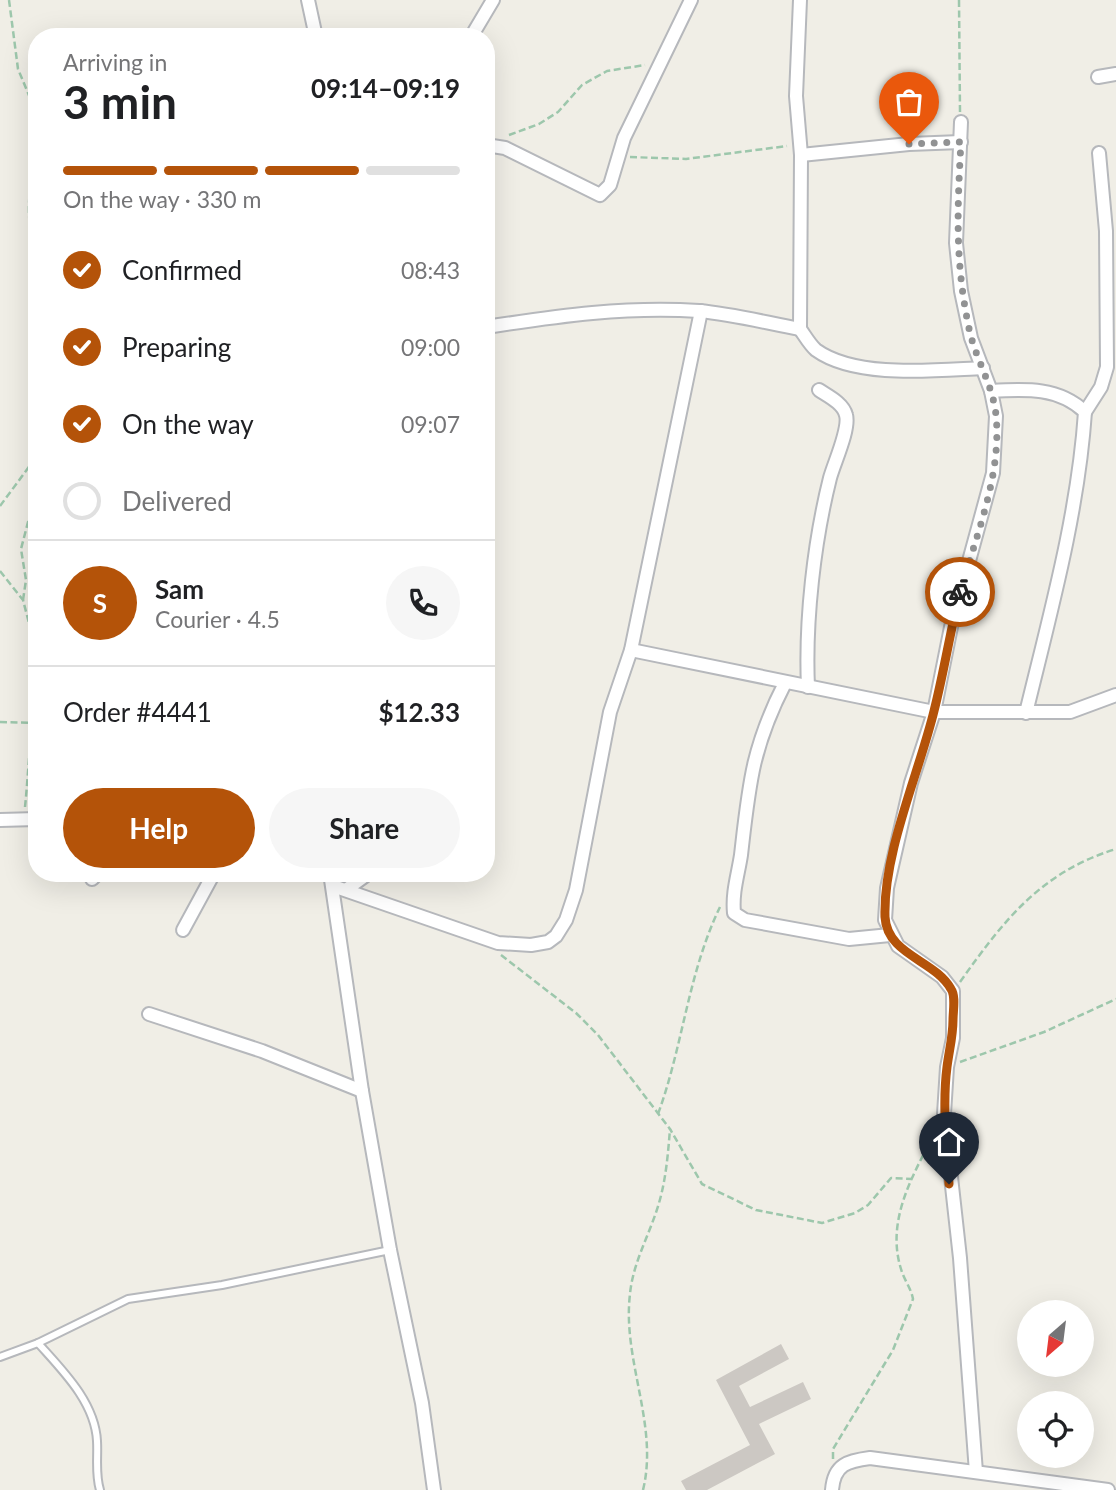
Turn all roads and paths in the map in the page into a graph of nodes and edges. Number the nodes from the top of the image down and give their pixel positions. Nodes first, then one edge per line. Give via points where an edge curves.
1 (9, 0) edge
2 (308, 0) edge
3 (493, 0) edge
4 (691, 0) edge
5 (800, 0) edge
6 (959, 0) edge
7 (314, 28) edge
8 (476, 28) edge
9 (667, 54) junction
10 (1116, 74) edge
11 (1098, 77) dead end
12 (28, 92) edge
13 (961, 122) joint
14 (495, 141) edge
15 (961, 142) junction
16 (495, 143) edge
17 (800, 150) junction
18 (1099, 153) dead end
19 (620, 156) junction
20 (701, 312) junction
21 (495, 326) edge
22 (800, 329) junction
23 (983, 368) junction
24 (819, 390) dead end
25 (991, 391) junction
26 (1085, 412) junction
27 (28, 469) edge
28 (0, 506) edge
29 (28, 522) edge
30 (0, 571) edge
31 (23, 600) junction
32 (28, 619) edge
33 (631, 650) junction
34 (785, 683) junction
35 (808, 687) junction
36 (1116, 695) edge
37 (934, 712) junction
38 (1026, 713) junction
39 (0, 722) edge
40 (28, 722) edge
41 (0, 820) edge
42 (28, 820) edge
43 (1116, 849) edge
44 (209, 882) edge
45 (331, 882) edge
46 (336, 882) edge
47 (357, 882) edge
48 (347, 889) junction
49 (732, 890) junction
50 (183, 930) dead end
51 (890, 934) junction
52 (498, 943) junction
53 (953, 991) junction
54 (1116, 999) edge
55 (149, 1014) dead end
56 (947, 1066) junction
57 (362, 1091) junction
58 (658, 1114) junction
59 (670, 1129) junction
60 (934, 1136) dead end
61 (912, 1179) junction
62 (390, 1250) junction
63 (38, 1343) junction
64 (0, 1357) edge
65 (835, 1472) junction
66 (976, 1472) junction
67 (100, 1490) edge
68 (434, 1490) edge
69 (643, 1490) edge
70 (832, 1490) edge
71 (1108, 1490) edge

1 - 12 path via 19,69
2 - 7 street
3 - 8 street
4 - 9 street
5 - 17 street via 796,96
6 - 13 path
9 - 14 path via 640,68 607,71 582,85 558,112
9 - 19 street via 624,138
10 - 11 street
13 - 15 street
15 - 17 street
15 - 23 street via 956,243 971,338
16 - 19 street via 600,195 610,185
17 - 19 path via 686,159
17 - 22 street
18 - 26 street via 1106,231 1107,367
20 - 21 street via 582,312
20 - 22 street
20 - 33 street
22 - 23 street via 814,349 854,365
23 - 25 street
24 - 35 street via 838,403 846,414 846,425 830,478 818,545
25 - 26 street via 1059,394
25 - 37 street via 996,416 993,473 951,626
26 - 38 street via 1066,544
27 - 28 path
29 - 31 path via 21,549 26,580
30 - 31 path
31 - 32 path
33 - 34 street
33 - 52 street via 610,712 576,890 566,920 548,942
34 - 35 street
34 - 49 street via 754,754
35 - 37 street
36 - 38 street via 1070,712
37 - 38 street
37 - 51 street via 911,783 887,888 885,920
39 - 40 path
41 - 42 street
43 - 53 path via 1092,856 1041,887 1003,922
44 - 50 street
45 - 57 street
46 - 48 street
47 - 48 street
48 - 52 street
49 - 51 street via 734,913 745,920 849,939
49 - 58 path via 704,940 673,1073
51 - 53 street via 898,946 942,977
52 - 58 path via 506,962 576,1013 598,1035
53 - 56 street via 953,1038
54 - 56 path via 1044,1032
55 - 57 street via 262,1051
56 - 66 street via 946,1142
57 - 62 street
58 - 59 path
59 - 61 path via 702,1184 756,1210 798,1221 822,1223 855,1213 868,1206 891,1178
59 - 69 path via 659,1205 635,1265 630,1294 628,1327 648,1448
60 - 61 path
61 - 65 path via 901,1205 896,1242 913,1299 892,1350 834,1449
62 - 63 lane via 222,1285 128,1299
62 - 68 street via 422,1403
63 - 64 lane
63 - 67 lane via 73,1383 91,1415
65 - 66 street via 845,1461 870,1458
65 - 70 street
66 - 71 street

